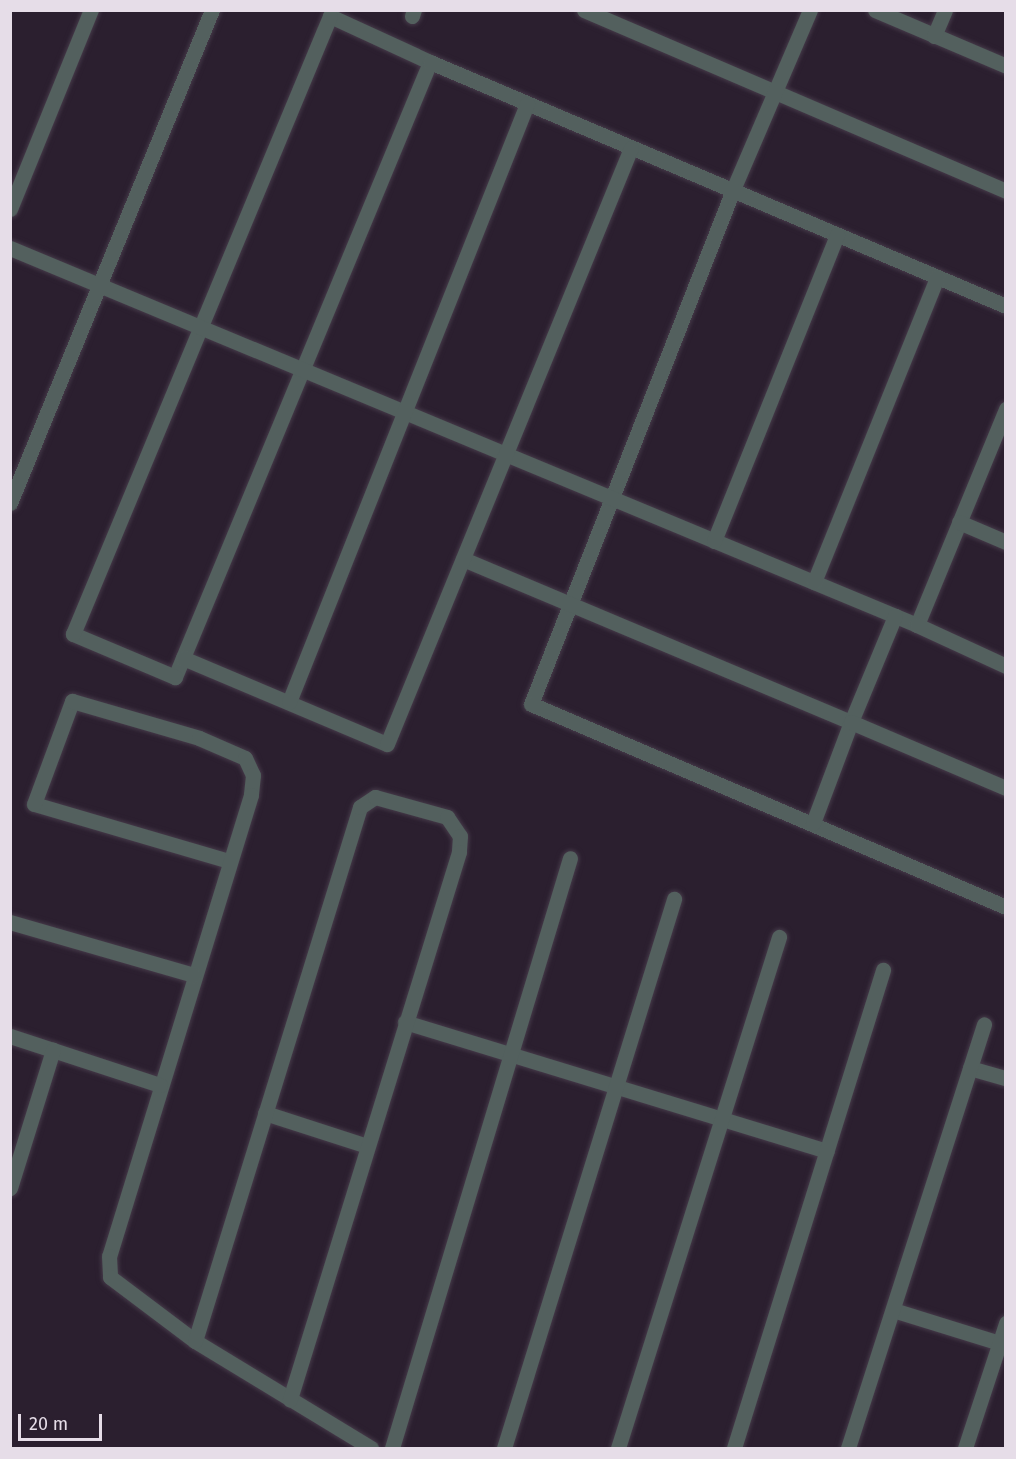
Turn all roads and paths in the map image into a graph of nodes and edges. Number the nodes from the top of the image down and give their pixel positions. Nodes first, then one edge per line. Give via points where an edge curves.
1 (92, 10) edge
2 (212, 10) edge
3 (584, 10) edge
4 (810, 10) edge
5 (875, 10) edge
6 (945, 10) edge
7 (934, 36) junction
8 (430, 62) junction
9 (1005, 66) edge
10 (775, 92) junction
11 (528, 104) junction
12 (631, 147) junction
13 (733, 190) junction
14 (1005, 191) edge
15 (10, 208) edge
16 (837, 235) junction
17 (10, 248) edge
18 (937, 277) junction
19 (99, 285) junction
20 (1005, 306) edge
21 (201, 327) junction
22 (303, 370) junction
23 (404, 412) junction
24 (1004, 417) edge
25 (506, 454) junction
26 (609, 497) junction
27 (10, 503) edge
28 (959, 522) junction
29 (714, 541) junction
30 (1005, 542) edge
31 (463, 559) junction
32 (814, 582) junction
33 (567, 603) junction
34 (895, 616) junction
35 (917, 625) junction
36 (183, 657) junction
37 (1005, 666) edge
38 (289, 702) junction
39 (851, 722) junction
40 (1005, 788) edge
41 (813, 824) junction
42 (570, 858) dead end
43 (229, 861) junction
44 (674, 899) dead end
45 (1005, 907) edge
46 (10, 922) edge
47 (779, 937) dead end
48 (883, 970) dead end
49 (194, 975) junction
50 (405, 1022) junction
51 (984, 1024) dead end
52 (10, 1036) edge
53 (53, 1050) junction
54 (511, 1055) junction
55 (970, 1068) junction
56 (1005, 1078) edge
57 (159, 1085) junction
58 (616, 1087) junction
59 (265, 1113) junction
60 (722, 1119) junction
61 (367, 1146) junction
62 (826, 1151) junction
63 (10, 1188) edge
64 (893, 1310) junction
65 (1005, 1323) edge
66 (195, 1341) junction
67 (1002, 1344) edge
68 (290, 1399) junction
69 (371, 1449) edge
70 (392, 1449) edge
71 (504, 1449) edge
72 (618, 1449) edge
73 (734, 1449) edge
74 (848, 1449) edge
75 (965, 1449) edge

1 - 15 street
2 - 19 street
3 - 10 street
4 - 10 street
5 - 7 street
6 - 7 street
7 - 9 street
8 - 11 street
8 - 21 street via 330,16
8 - 22 street
10 - 13 street
10 - 14 street
11 - 12 street
11 - 23 street
12 - 13 street
12 - 25 street
13 - 16 street
13 - 26 street
16 - 18 street
16 - 29 street
17 - 19 street
18 - 20 street
18 - 32 street
19 - 21 street
19 - 27 street
21 - 22 street
21 - 36 street via 73,634 175,677
22 - 23 street
22 - 36 street
23 - 25 street
23 - 38 street
24 - 28 street
25 - 26 street
25 - 31 street
26 - 29 street
26 - 33 street
28 - 30 street
28 - 35 street
29 - 32 street
31 - 33 street
31 - 38 street via 387,744
32 - 34 street
33 - 39 street
33 - 41 street via 531,704
34 - 35 street
34 - 39 street
35 - 37 street
36 - 38 street
39 - 40 street
39 - 41 street
41 - 45 street
42 - 54 street
43 - 43 street via 253,784 245,758 174,729 72,701 34,804
43 - 49 street
44 - 58 street
46 - 49 street
47 - 60 street
48 - 62 street
49 - 57 street
50 - 54 street
50 - 59 street via 459,852 460,836 447,817 425,808 370,798 352,823
50 - 61 street
51 - 55 street
52 - 53 street
53 - 57 street
53 - 63 street
54 - 58 street
54 - 70 street
55 - 56 street
55 - 64 street
57 - 66 street via 108,1272 119,1288
58 - 60 street
58 - 71 street
59 - 61 street
59 - 66 street
60 - 62 street
60 - 72 street
61 - 68 street
62 - 73 street
64 - 67 street
64 - 74 street
65 - 67 street
66 - 68 street
67 - 75 street
68 - 69 street

